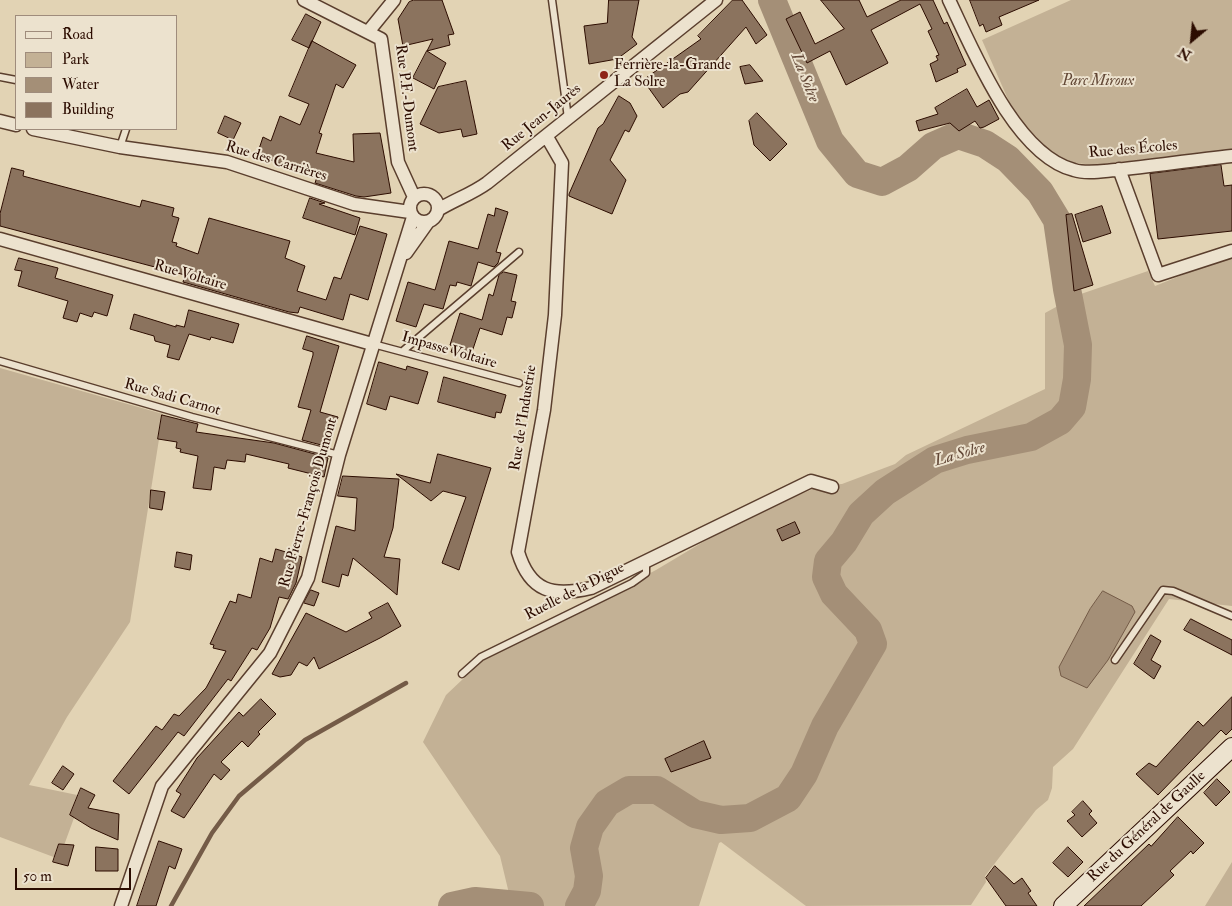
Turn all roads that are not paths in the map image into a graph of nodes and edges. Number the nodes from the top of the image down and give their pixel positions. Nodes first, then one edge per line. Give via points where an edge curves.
1 (304, 0) edge
2 (394, 0) edge
3 (552, 0) edge
4 (716, 0) edge
5 (949, 0) edge
6 (368, 32) junction
7 (0, 77) edge
8 (15, 80) edge
9 (568, 119) junction
10 (0, 121) edge
11 (15, 125) edge
12 (38, 130) edge
13 (126, 130) edge
14 (547, 137) junction
15 (120, 147) junction
16 (1232, 156) edge
17 (1119, 170) junction
18 (421, 204) junction
19 (0, 239) edge
20 (1232, 251) edge
21 (519, 252) dead end
22 (401, 259) junction
23 (372, 344) junction
24 (404, 350) junction
25 (0, 361) edge
26 (519, 384) dead end
27 (339, 455) junction
28 (832, 487) dead end
29 (646, 560) junction
30 (1232, 616) edge
31 (1115, 660) dead end
32 (462, 674) dead end
33 (1232, 747) edge
34 (121, 906) edge
35 (1063, 906) edge

1 - 6 street
2 - 6 street
3 - 9 lane
4 - 9 street, Rue Jean-Jaurès
5 - 17 street, Rue des Écoles via 1009,117 1035,144 1057,164 1075,171
6 - 18 street, Rue P.F.-Dumont via 381,39 398,162
7 - 8 lane
9 - 14 street, Rue Jean-Jaurès
10 - 11 street
12 - 15 street, Rue des Carrières
13 - 15 lane
14 - 18 street, Rue Jean-Jaurès via 472,194 455,200
14 - 29 street, Rue de l'Industrie via 562,163 555,315 544,410 518,552 533,581 542,589 557,592 591,588
15 - 18 street, Rue des Carrières via 227,162 354,204 390,210
16 - 17 street, Rue des Écoles
17 - 20 street via 1158,275
18 - 22 street, Rue Pierre-François Dumont
18 - 22 street via 436,215
19 - 23 street, Rue Voltaire
21 - 24 lane
22 - 23 street, Rue Pierre-François Dumont
23 - 24 lane, Impasse Voltaire
23 - 27 street, Rue Pierre-François Dumont
24 - 26 lane, Impasse Voltaire
25 - 27 lane, Rue Sadi Carnot via 192,417
27 - 34 street, Rue Pierre-François Dumont via 308,578 293,610 270,653 162,786
28 - 29 street via 811,481
29 - 32 lane, Ruelle de la Digue via 646,573 632,583 481,656
30 - 31 lane via 1173,591 1163,590
33 - 35 street, Rue du Général de Gaulle

